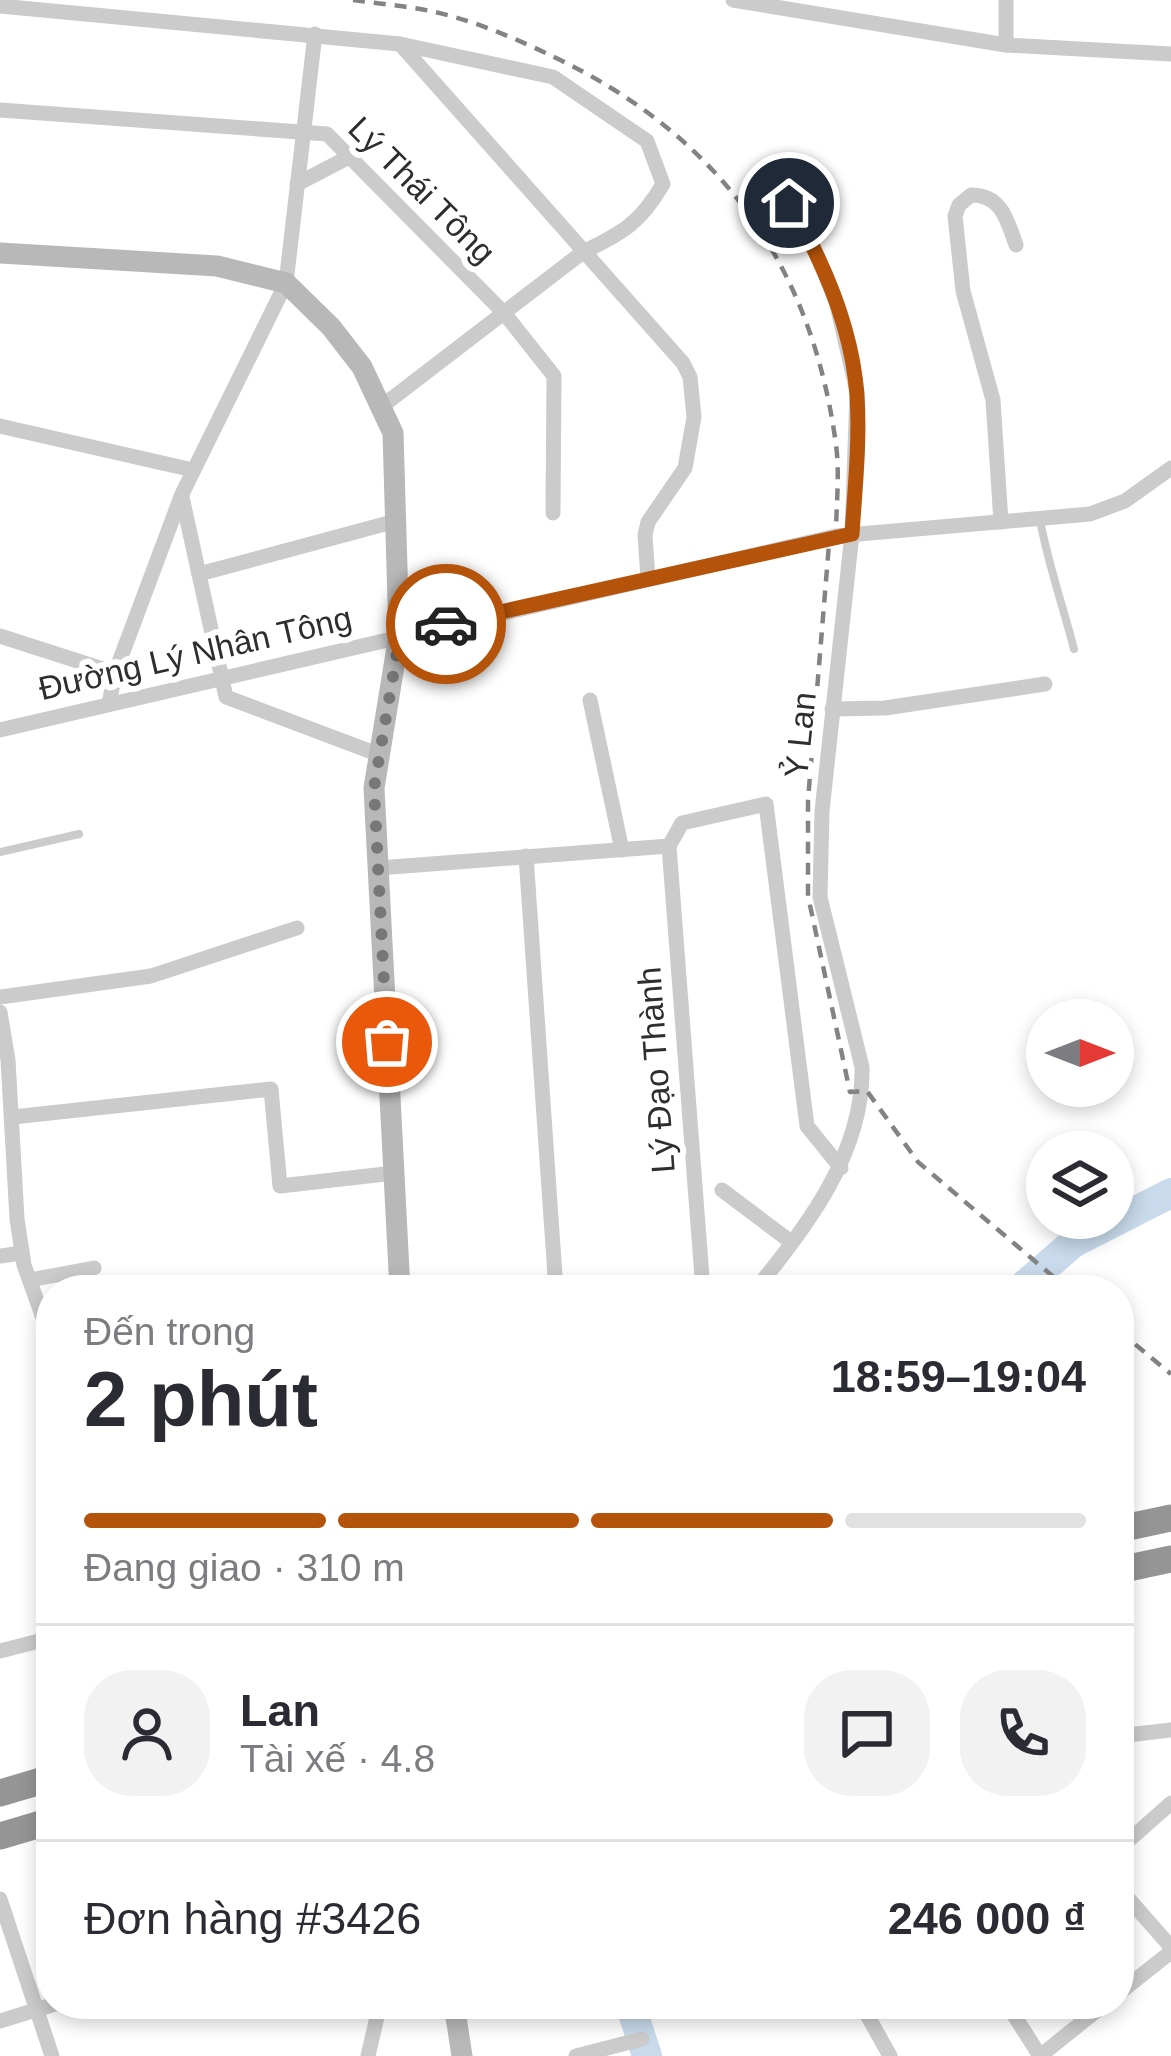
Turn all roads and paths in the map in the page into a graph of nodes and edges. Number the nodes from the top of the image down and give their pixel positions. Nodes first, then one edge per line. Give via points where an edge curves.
1 (733, 0) edge
2 (1006, 0) edge
3 (0, 6) edge
4 (315, 34) junction
5 (400, 44) junction
6 (1006, 45) junction
7 (1171, 54) edge
8 (0, 110) edge
9 (301, 132) junction
10 (347, 158) junction
11 (770, 169) dead end
12 (297, 184) junction
13 (1016, 245) dead end
14 (583, 252) junction
15 (0, 253) edge
16 (286, 283) junction
17 (504, 313) junction
18 (381, 407) junction
19 (0, 427) edge
20 (1171, 468) edge
21 (193, 470) junction
22 (182, 494) junction
23 (553, 512) dead end
24 (1040, 519) junction
25 (396, 521) junction
26 (1001, 522) junction
27 (852, 534) junction
28 (199, 574) junction
29 (648, 579) junction
30 (400, 635) junction
31 (0, 636) edge
32 (1074, 650) dead end
33 (115, 673) junction
34 (220, 677) junction
35 (1046, 684) dead end
36 (590, 700) dead end
37 (109, 704) junction
38 (832, 709) junction
39 (0, 730) edge
40 (380, 754) junction
41 (79, 834) dead end
42 (668, 846) junction
43 (622, 850) junction
44 (0, 852) edge
45 (526, 856) junction
46 (379, 868) junction
47 (297, 928) dead end
48 (0, 998) edge
49 (0, 1012) edge
50 (4, 1060) edge
51 (8, 1115) edge
52 (841, 1168) junction
53 (394, 1173) junction
54 (722, 1190) dead end
55 (791, 1242) junction
56 (22, 1252) junction
57 (0, 1256) edge
58 (94, 1268) dead end
59 (57, 1275) edge
60 (399, 1275) edge
61 (555, 1275) edge
62 (702, 1275) edge
63 (766, 1275) edge
64 (36, 1279) edge
65 (30, 1280) junction
66 (36, 1297) edge
67 (1171, 1518) edge
68 (1134, 1526) edge
69 (1171, 1559) edge
70 (1134, 1567) edge
71 (36, 1642) edge
72 (0, 1651) edge
73 (1171, 1730) edge
74 (1134, 1734) edge
75 (36, 1783) edge
76 (0, 1794) edge
77 (1171, 1803) edge
78 (36, 1825) edge
79 (6, 1834) edge
80 (1134, 1836) edge
81 (0, 1899) edge
82 (1134, 1906) edge
83 (1171, 1950) edge
84 (1134, 1981) edge
85 (36, 2003) edge
86 (36, 2010) edge
87 (41, 2019) edge
88 (377, 2019) edge
89 (456, 2019) edge
90 (869, 2019) edge
91 (1017, 2019) edge
92 (1086, 2019) edge
93 (0, 2021) edge
94 (642, 2039) dead end
95 (52, 2056) edge
96 (368, 2056) edge
97 (462, 2056) edge
98 (576, 2056) edge
99 (890, 2056) edge
100 (1040, 2056) edge

1 - 6 street
2 - 6 street
3 - 4 street
4 - 5 street
4 - 9 street
5 - 14 street
5 - 14 street via 553,77 647,141 663,184 645,215
6 - 7 street
8 - 9 street, Lý Thái Tông
9 - 10 street, Lý Thái Tông via 327,134
9 - 12 street
10 - 12 street
10 - 17 street, Lý Thái Tông
11 - 27 street, Ỷ Lan via 836,301 857,392
12 - 16 street
13 - 26 street via 995,201 970,195 959,206 963,291 993,400
14 - 17 street
14 - 29 street via 683,362 692,391 685,468 648,522
15 - 16 main road via 217,266
16 - 18 main road via 362,367
16 - 21 street
17 - 18 street
17 - 23 street, Lý Thái Tông via 554,376
18 - 25 main road via 393,433
19 - 21 street
20 - 24 street, Đường Lý Nhân Tông via 1125,501
21 - 22 street
22 - 28 street
22 - 33 street
24 - 26 street, Đường Lý Nhân Tông
24 - 32 lane
25 - 28 street
25 - 30 main road
26 - 27 street, Đường Lý Nhân Tông
27 - 29 street, Đường Lý Nhân Tông
27 - 38 street, Ỷ Lan
28 - 34 street
29 - 30 street, Đường Lý Nhân Tông
30 - 34 street, Đường Lý Nhân Tông
30 - 40 main road
31 - 33 street
33 - 37 street
34 - 37 street, Đường Lý Nhân Tông
34 - 40 street via 226,697
35 - 38 street
36 - 43 street
37 - 39 street, Đường Lý Nhân Tông
38 - 52 street, Ỷ Lan via 820,897 862,1067
40 - 46 main road
41 - 44 lane
42 - 43 street
42 - 52 street via 682,823 766,804 807,1126
42 - 62 street, Lý Đạo Thành
43 - 45 street
45 - 46 street
45 - 61 street
46 - 53 main road
47 - 48 street via 152,976
49 - 50 street
50 - 51 street
51 - 53 street via 272,1089 280,1186
51 - 56 street
52 - 55 street, Ỷ Lan
53 - 60 main road
54 - 55 street
55 - 63 street, Ỷ Lan
56 - 57 street
56 - 65 street
58 - 59 street
64 - 65 street
65 - 66 street
67 - 68 highway
69 - 70 highway
71 - 72 street
73 - 74 street
75 - 76 highway
76 - 79 highway
77 - 80 street
78 - 79 highway
81 - 85 street
82 - 83 street
83 - 84 street
86 - 93 street
87 - 95 street
88 - 96 street
89 - 97 main road
90 - 99 street
91 - 100 street
92 - 100 street
94 - 98 street

